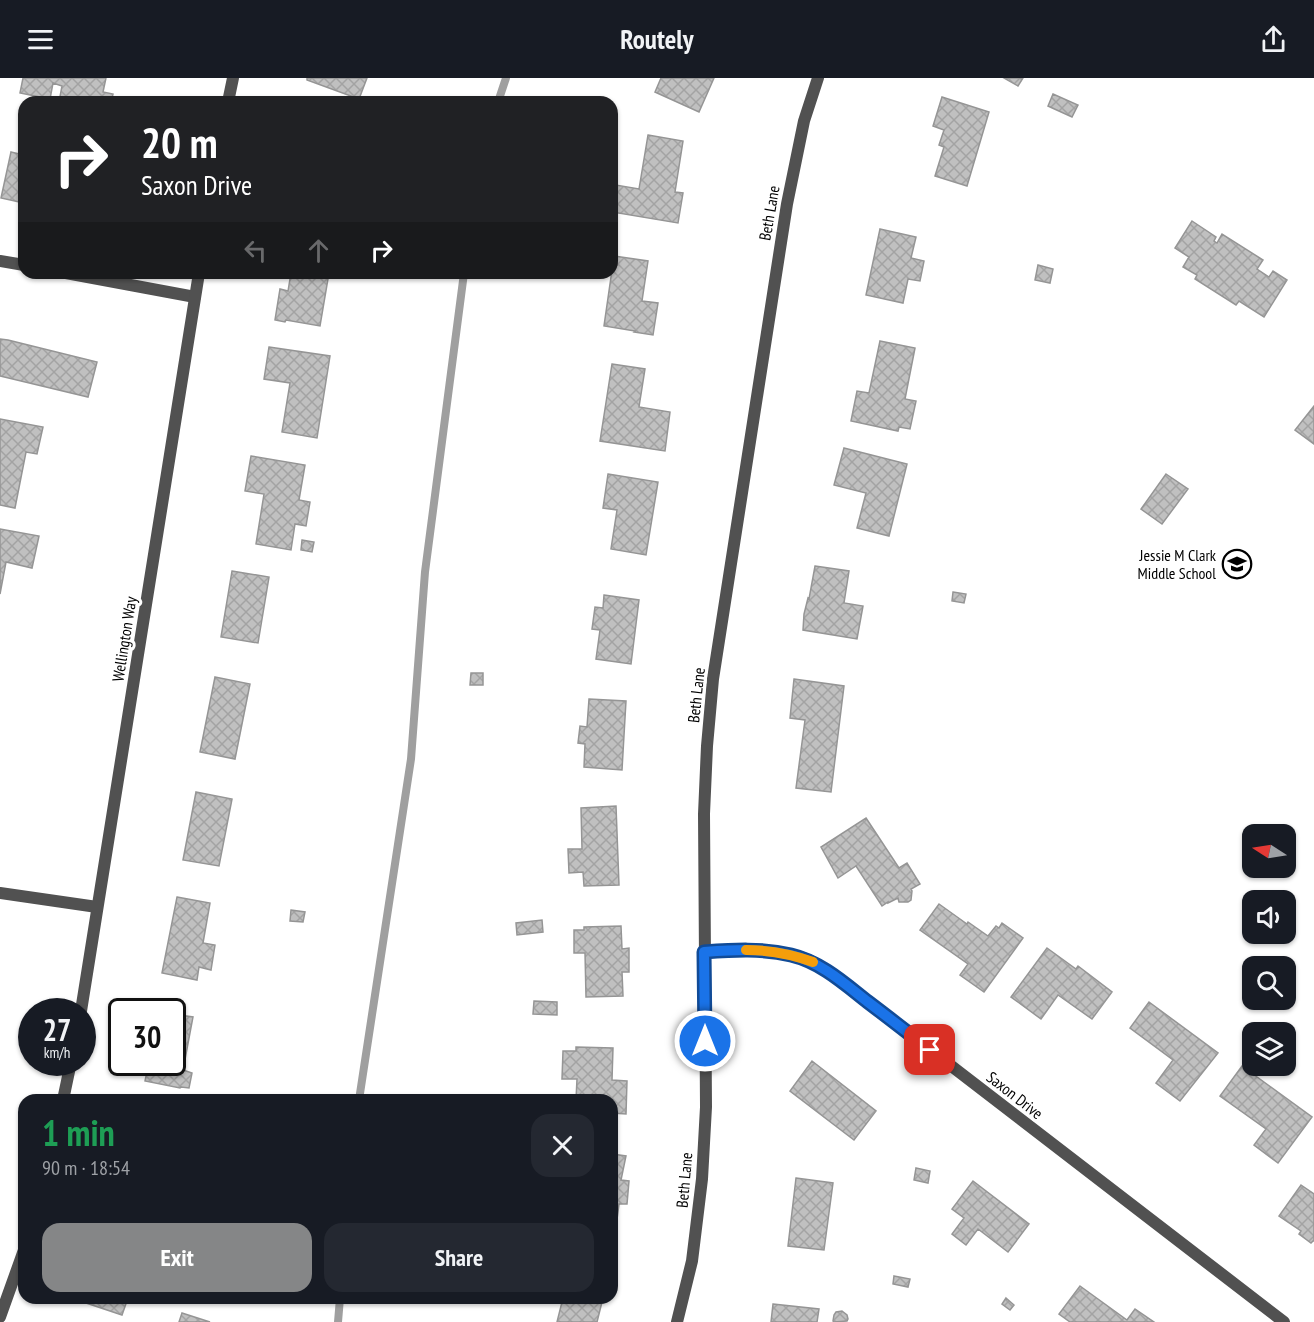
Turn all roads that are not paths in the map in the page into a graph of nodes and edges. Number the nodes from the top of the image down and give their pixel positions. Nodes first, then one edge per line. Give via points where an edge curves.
1 (233, 78) edge
2 (818, 78) edge
3 (229, 96) edge
4 (0, 261) edge
5 (18, 264) edge
6 (98, 279) edge
7 (198, 279) edge
8 (195, 297) junction
9 (0, 893) edge
10 (97, 907) junction
11 (704, 952) junction
12 (83, 998) edge
13 (68, 1076) edge
14 (64, 1094) edge
15 (18, 1267) edge
16 (0, 1317) edge
17 (678, 1322) edge
18 (1284, 1322) edge

1 - 3 street
2 - 11 street, Beth Lane via 804,121 787,204 713,679 704,814
4 - 5 street
6 - 8 street
7 - 8 street, Wellington Way
8 - 10 street, Wellington Way
9 - 10 street
10 - 12 street, Wellington Way
11 - 17 street, Beth Lane via 706,1107 702,1179 692,1261
11 - 18 street, Saxon Drive via 768,951 813,962
13 - 14 street
15 - 16 street

